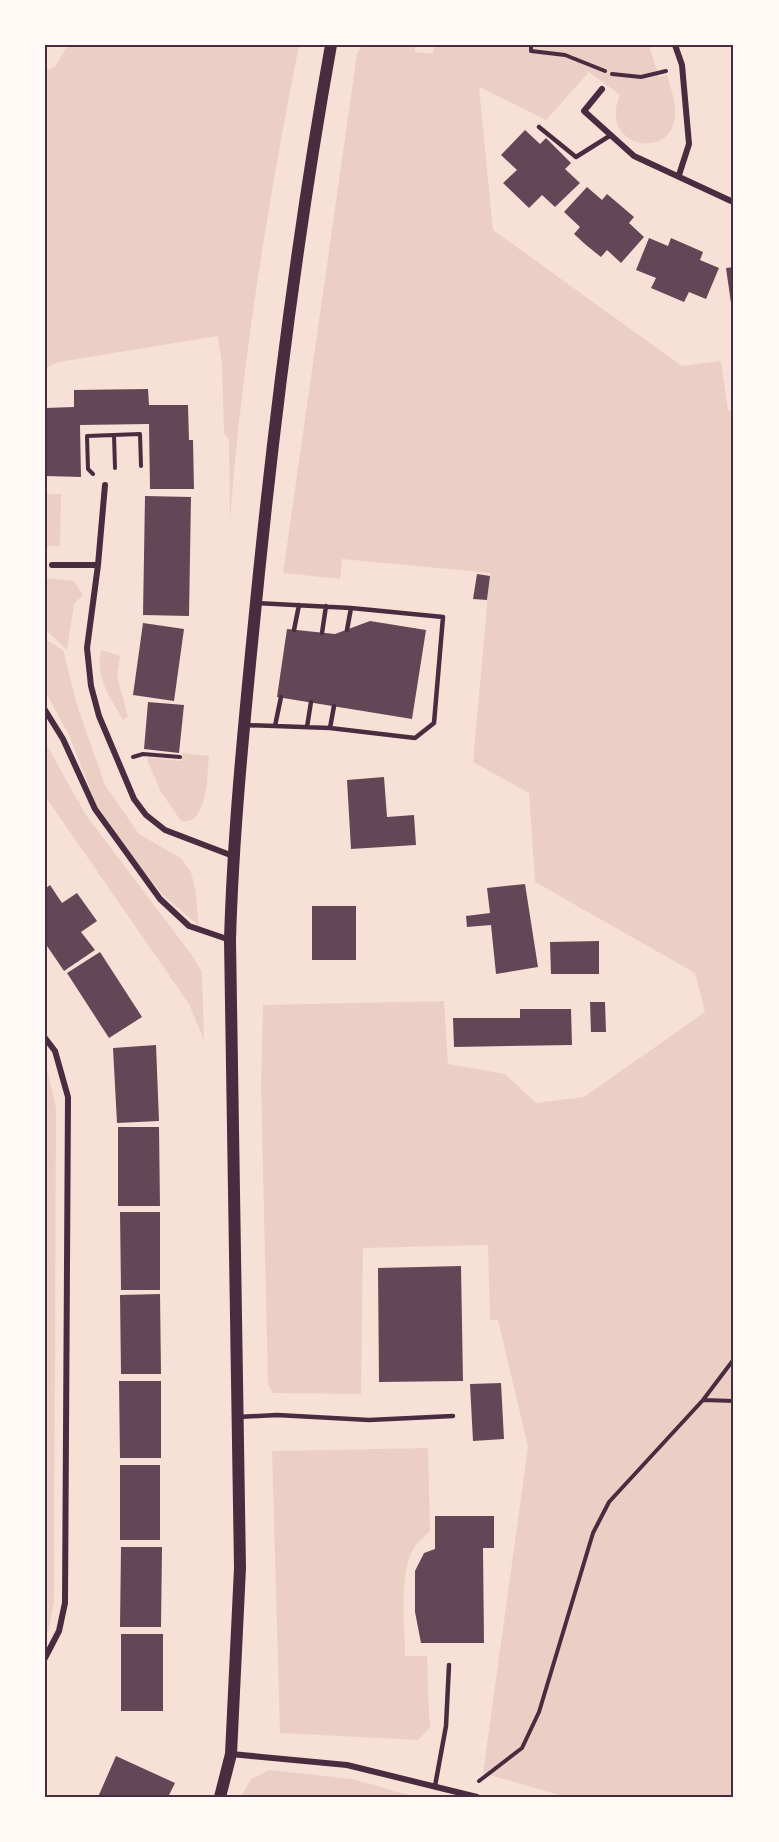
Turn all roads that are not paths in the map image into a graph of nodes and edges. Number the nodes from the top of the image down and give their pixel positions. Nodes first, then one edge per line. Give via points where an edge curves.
1 (331, 45) edge
2 (675, 45) edge
3 (602, 88) dead end
4 (539, 127) dead end
5 (611, 135) junction
6 (679, 176) junction
7 (734, 200) edge
8 (105, 485) dead end
9 (52, 565) dead end
10 (98, 565) junction
11 (256, 603) junction
12 (299, 605) junction
13 (326, 606) junction
14 (351, 608) junction
15 (294, 630) dead end
16 (347, 630) dead end
17 (322, 633) dead end
18 (281, 697) dead end
19 (311, 702) dead end
20 (334, 706) dead end
21 (45, 710) edge
22 (244, 725) junction
23 (276, 726) junction
24 (307, 727) junction
25 (330, 728) junction
26 (232, 856) junction
27 (230, 940) junction
28 (45, 1038) edge
29 (453, 1416) dead end
30 (238, 1417) junction
31 (45, 1658) edge
32 (449, 1665) dead end
33 (231, 1754) junction
34 (435, 1786) junction
35 (220, 1797) edge
36 (477, 1797) edge

1 - 11 main road via 285,351
2 - 6 street via 682,65 689,144
3 - 5 street via 584,111
4 - 5 lane via 576,157
5 - 6 street via 634,156
6 - 7 street
8 - 10 street
9 - 10 street
10 - 26 street via 87,648 91,686 99,716 134,799 165,830
11 - 12 lane
11 - 22 main road
12 - 13 lane
12 - 15 lane
13 - 14 lane
13 - 17 lane
14 - 16 lane
14 - 25 lane via 443,617 434,723 415,738
18 - 23 lane
19 - 24 lane
20 - 25 lane
21 - 27 street via 63,739 94,809 160,899 189,926
22 - 23 lane
22 - 26 main road
23 - 24 lane
24 - 25 lane
26 - 27 main road
27 - 30 main road
28 - 31 street via 55,1051 68,1109 65,1603 59,1631
29 - 30 lane via 369,1420
30 - 33 main road via 240,1568
32 - 34 lane via 446,1726
33 - 34 street via 347,1765
33 - 35 main road
34 - 36 street

